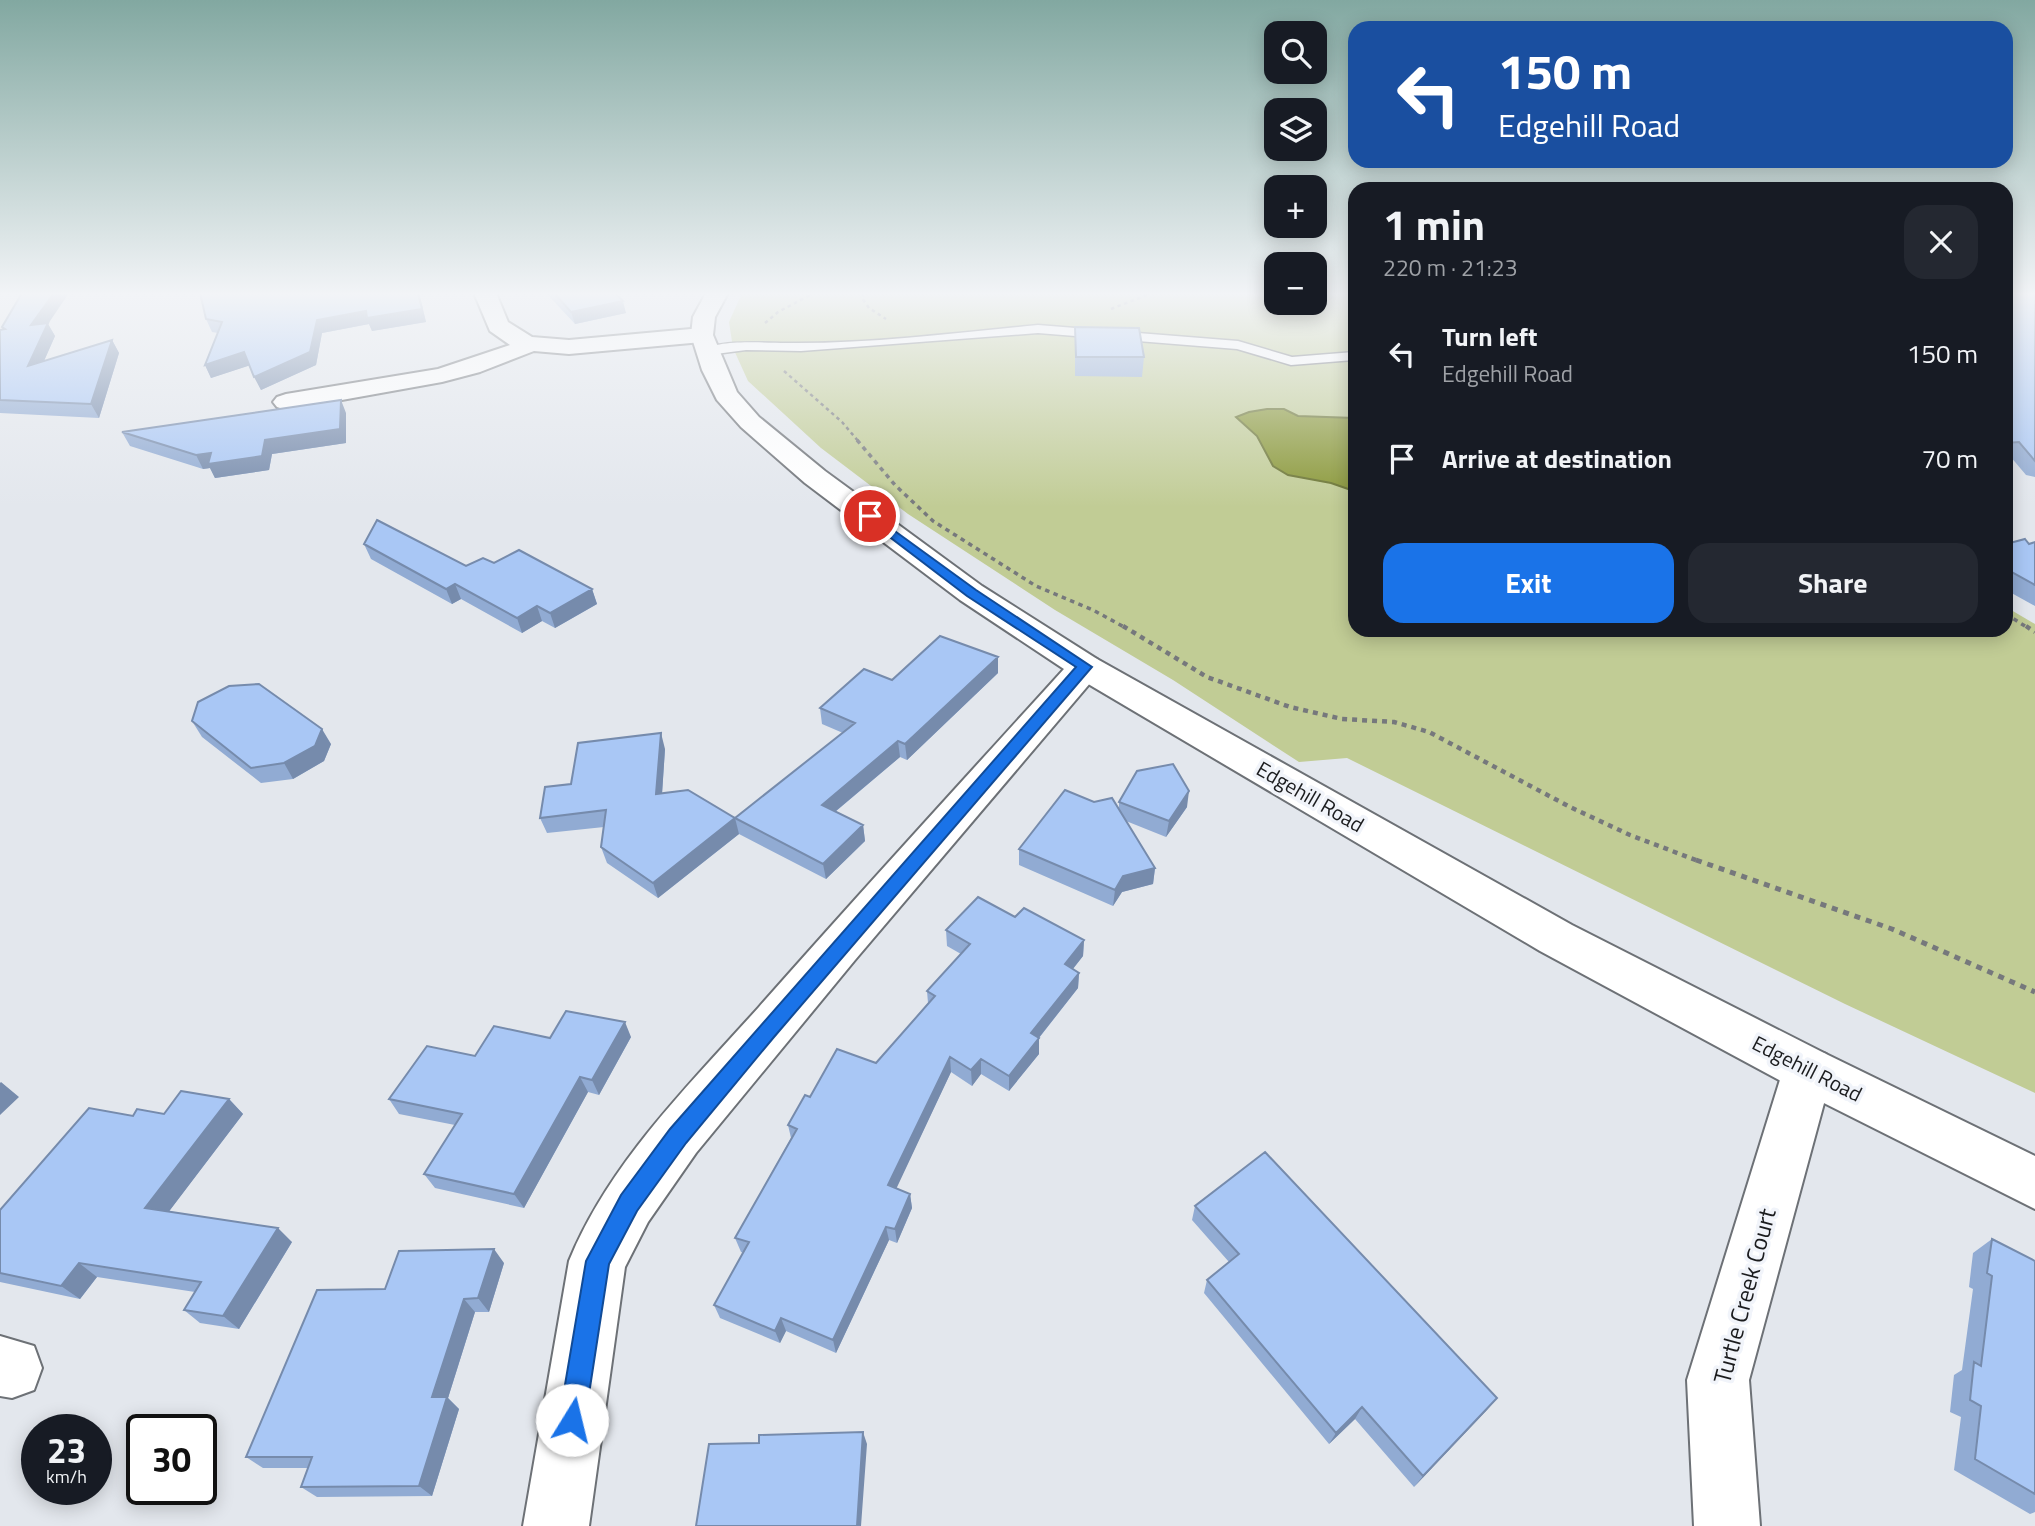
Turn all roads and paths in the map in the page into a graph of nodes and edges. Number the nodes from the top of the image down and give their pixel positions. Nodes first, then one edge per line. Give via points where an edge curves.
1 (485, 364) edge
2 (714, 364) edge
3 (777, 364) edge
4 (286, 402) dead end
5 (2013, 618) edge
6 (2035, 632) edge
7 (1085, 667) junction
8 (2035, 992) edge
9 (1808, 1070) junction
10 (2035, 1183) edge
11 (556, 1526) edge
12 (1727, 1526) edge

1 - 4 street
2 - 7 street, Edgehill Road via 726,395 750,422 815,477 971,593
3 - 8 path via 842,422 895,485 933,521 1035,586 1093,610 1207,677 1290,707 1342,719 1394,722 1429,732 1630,835 1892,929
5 - 6 path
7 - 9 street, Edgehill Road via 1556,939
7 - 11 street via 678,1136 629,1203 597,1261
9 - 10 street, Edgehill Road
9 - 12 street, Turtle Creek Court via 1718,1380

